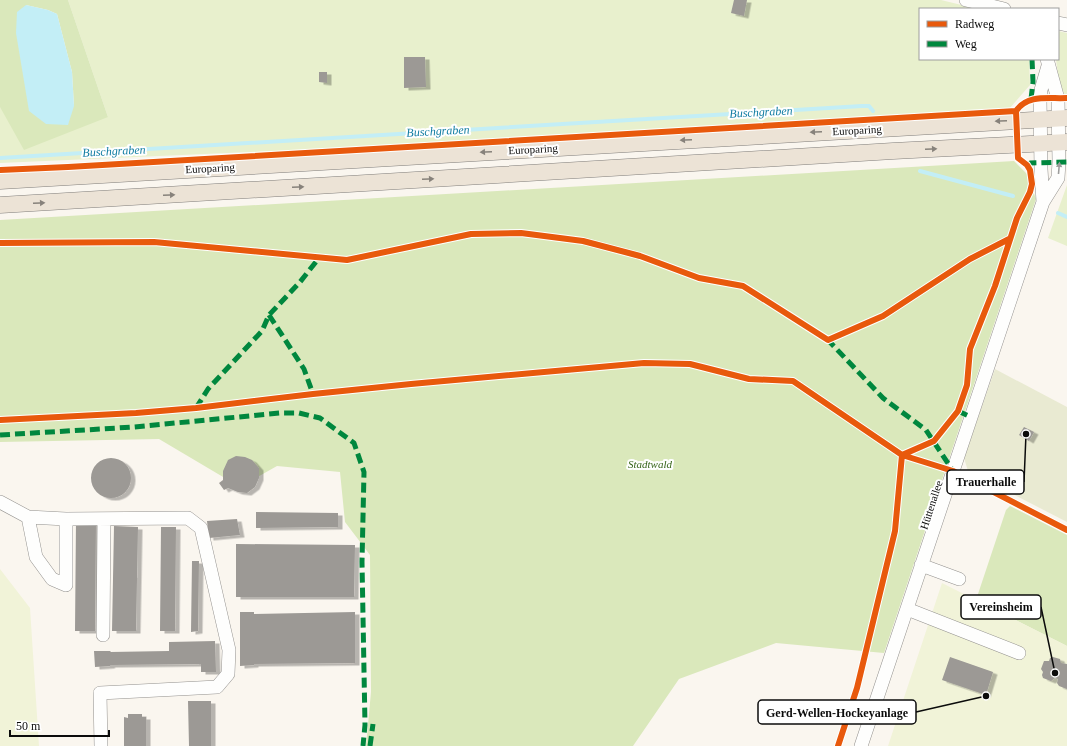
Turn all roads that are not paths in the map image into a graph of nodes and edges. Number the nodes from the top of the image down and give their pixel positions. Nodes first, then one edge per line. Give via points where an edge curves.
1 (966, 0) edge
2 (1000, 8) edge
3 (1047, 63) edge
4 (1063, 118) edge
5 (1040, 120) junction
6 (1063, 142) edge
7 (1040, 144) junction
8 (0, 181) edge
9 (1043, 202) junction
10 (0, 205) edge
11 (0, 502) edge
12 (28, 517) junction
13 (66, 519) junction
14 (104, 519) junction
15 (921, 565) junction
16 (959, 579) dead end
17 (906, 609) junction
18 (103, 635) dead end
19 (1018, 653) dead end
20 (101, 746) edge
21 (861, 746) edge

1 - 2 street
3 - 4 street, Hüttenallee
3 - 5 street, Hüttenallee via 1041,90
4 - 5 main road, Europaring
4 - 6 street, Hüttenallee
5 - 7 street, Hüttenallee
5 -> 8 main road, Europaring
6 - 7 main road
9 -> 6 street, Hüttenallee via 1058,178
7 - 9 street, Hüttenallee
10 -> 7 main road
9 - 15 street, Hüttenallee
11 - 12 street
12 - 13 street
12 - 13 street via 36,557 52,579 66,585
13 - 14 street
14 - 18 street
14 - 20 street via 188,518 201,528 229,650 228,674 217,687 100,693
15 - 16 street
15 - 17 street, Hüttenallee
17 - 19 street
17 - 21 street, Hüttenallee

